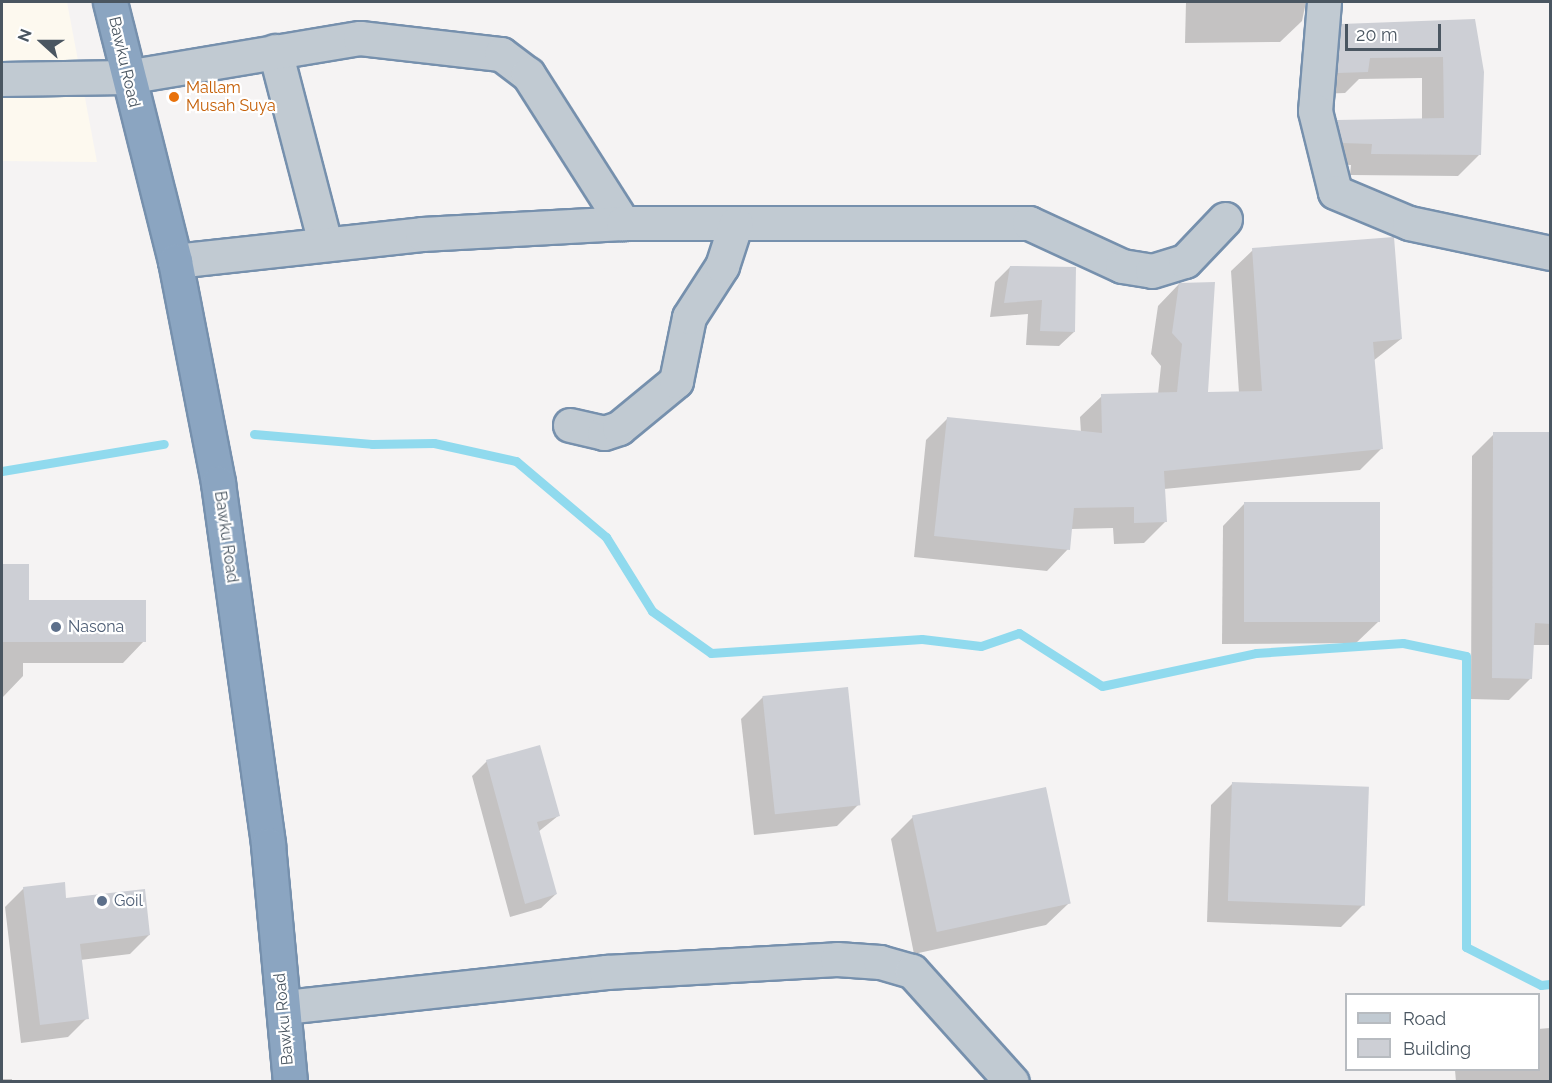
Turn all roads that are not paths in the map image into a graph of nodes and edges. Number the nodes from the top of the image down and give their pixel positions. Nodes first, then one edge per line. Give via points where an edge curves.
1 (110, 2) edge
2 (1324, 2) edge
3 (275, 51) junction
4 (126, 77) junction
5 (2, 79) edge
6 (1226, 219) dead end
7 (623, 223) junction
8 (736, 223) junction
9 (325, 243) junction
10 (1551, 253) edge
11 (175, 261) junction
12 (570, 425) dead end
13 (284, 1007) junction
14 (290, 1082) edge
15 (1012, 1082) edge

1 - 4 highway, Bawku Road
2 - 10 street via 1315,111 1335,192 1409,223
3 - 4 street
3 - 7 street via 360,38 501,54 517,61
3 - 9 street
4 - 5 street
4 - 11 highway, Bawku Road
6 - 8 street via 1185,261 1152,271 1122,266 1029,223
7 - 8 street
7 - 9 street
8 - 12 street via 722,266 689,317 676,381 619,428 604,433
9 - 11 street
11 - 13 highway, Bawku Road via 229,555 268,845
13 - 14 highway, Bawku Road
13 - 15 street via 606,972 837,959 880,962 912,971

